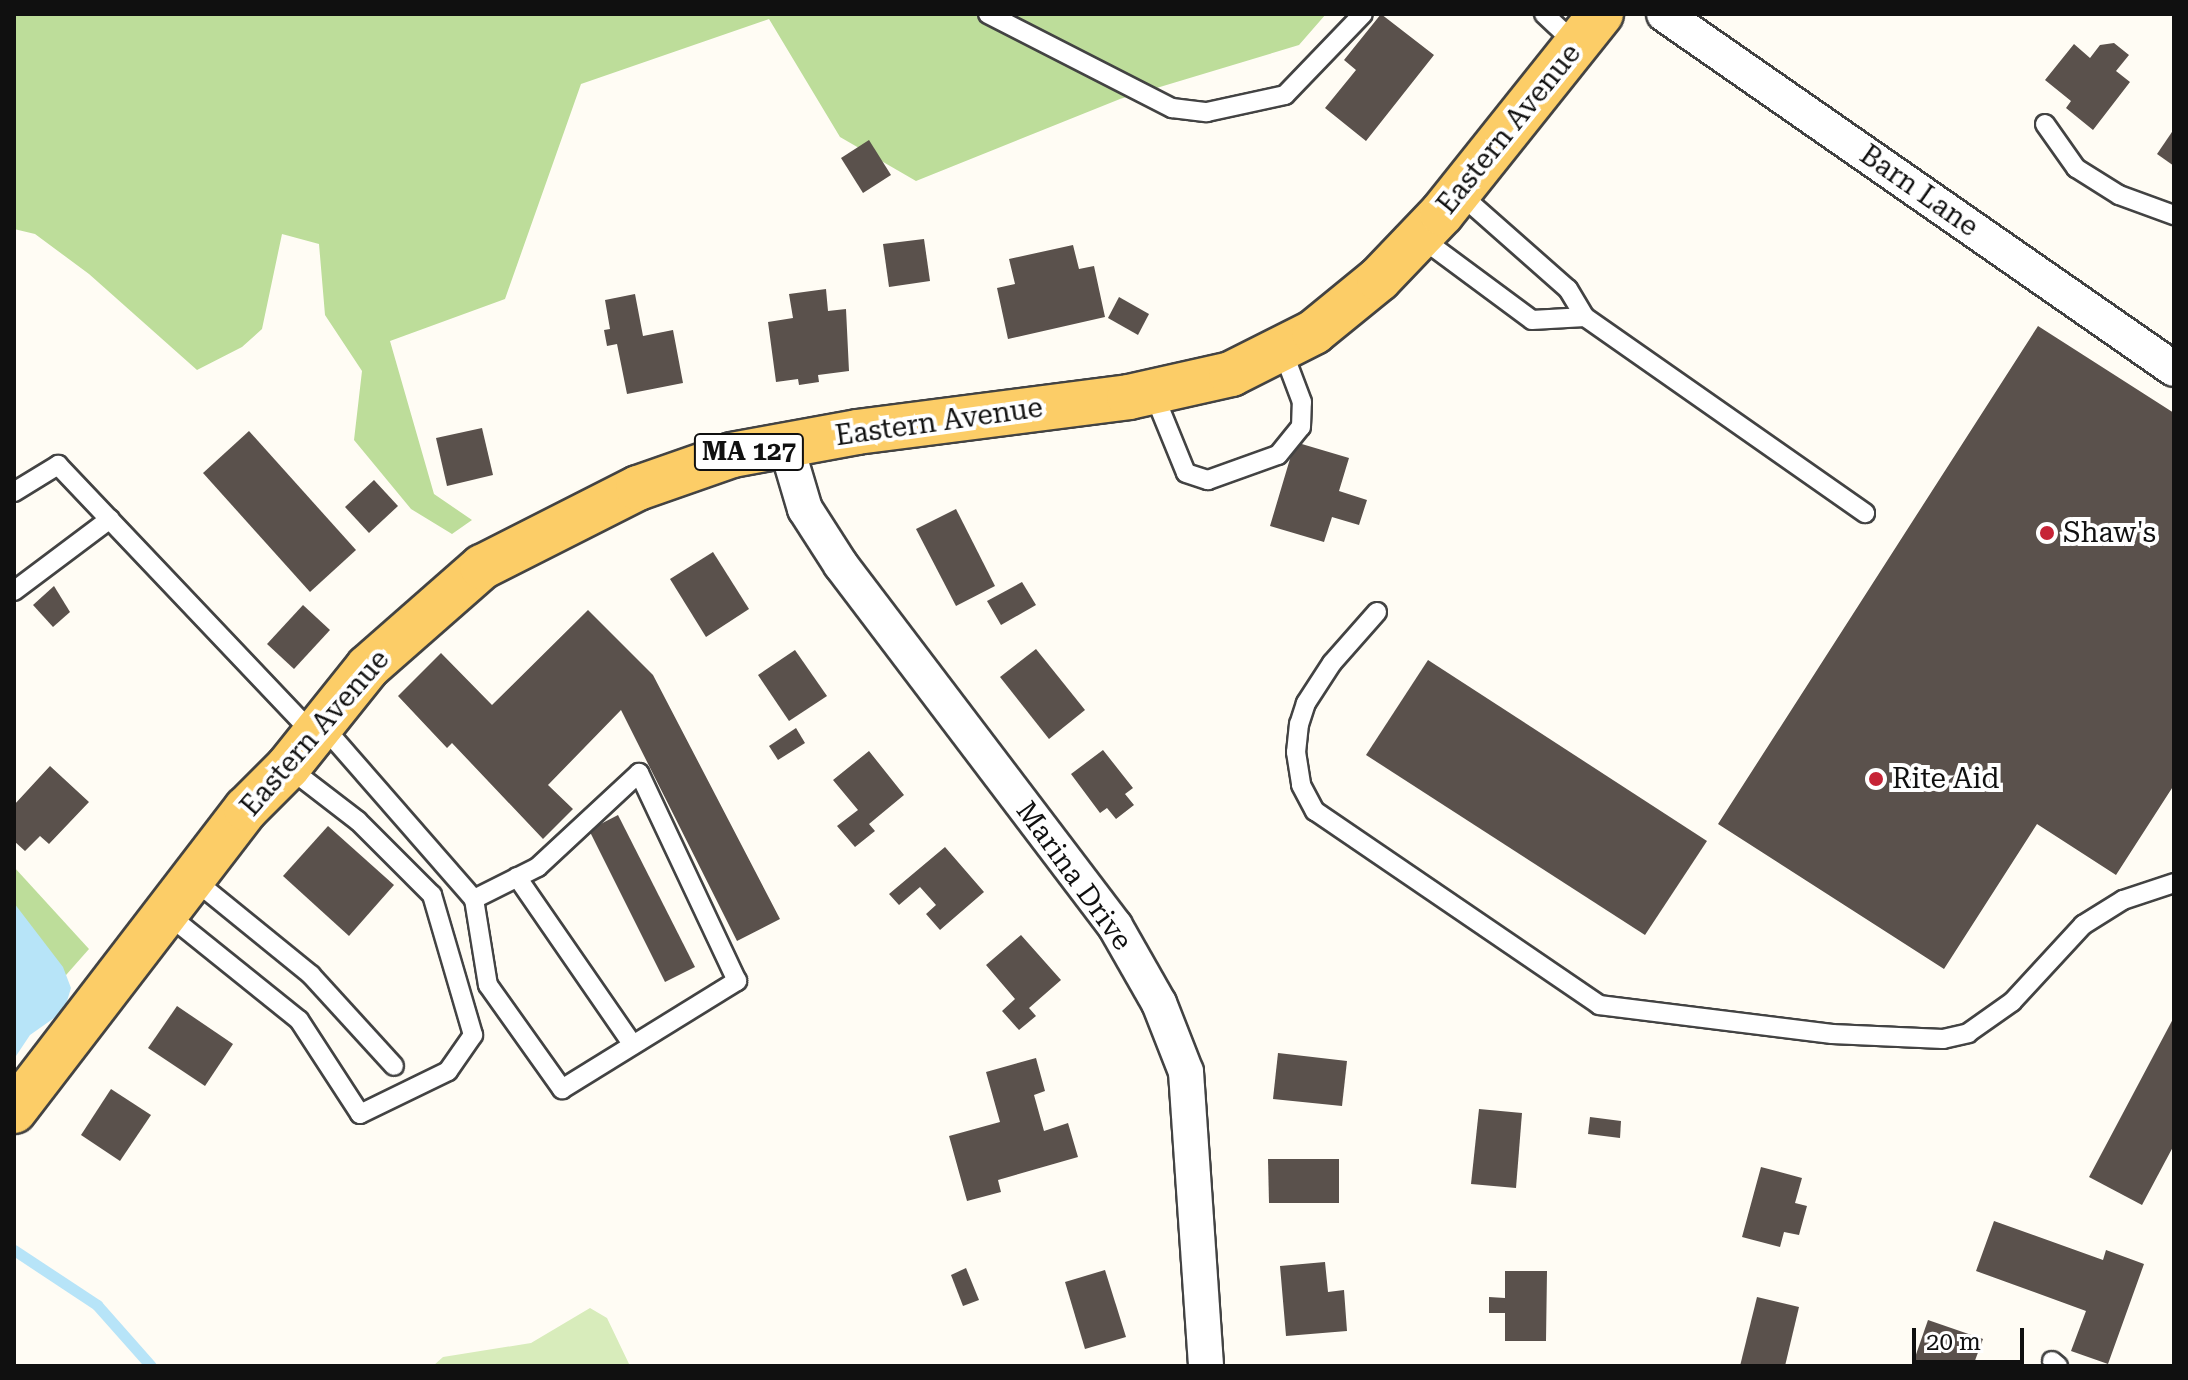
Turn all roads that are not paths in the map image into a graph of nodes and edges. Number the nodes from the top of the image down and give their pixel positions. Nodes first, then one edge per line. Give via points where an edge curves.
1 (988, 14) edge
2 (1363, 14) edge
3 (1544, 14) edge
4 (1664, 14) edge
5 (1589, 29) edge
6 (2045, 124) dead end
7 (1459, 193) junction
8 (2174, 215) edge
9 (1420, 237) junction
10 (1585, 317) junction
11 (1282, 349) junction
12 (2165, 353) edge
13 (1153, 392) junction
14 (786, 445) junction
15 (14, 492) edge
16 (1865, 513) dead end
17 (110, 519) junction
18 (14, 591) edge
19 (1377, 612) dead end
20 (308, 742) junction
21 (517, 877) junction
22 (193, 879) junction
23 (2174, 883) edge
24 (474, 899) junction
25 (167, 914) junction
26 (633, 1045) junction
27 (394, 1066) dead end
28 (14, 1111) edge
29 (1206, 1366) edge

1 - 2 lane via 1172,108 1207,112 1285,95
3 - 5 lane
4 - 12 street, Barn Lane
5 - 7 main road, Eastern Avenue / MA 127
6 - 8 lane via 2076,168 2119,195
7 - 9 main road, Eastern Avenue / MA 127
7 - 10 lane via 1568,289
9 - 10 lane via 1532,320
9 - 11 main road, Eastern Avenue / MA 127 via 1314,332
10 - 16 lane
11 - 13 main road, Eastern Avenue / MA 127 via 1231,374
11 - 13 lane via 1302,402 1301,427 1278,455 1208,480 1186,473
13 - 14 main road, Eastern Avenue / MA 127
14 - 20 main road, Eastern Avenue / MA 127 via 732,455 638,488 482,567 368,667
14 - 29 street, Marina Drive via 805,509 841,565 1115,926 1159,1003 1186,1072
15 - 17 lane via 58,465
17 - 18 lane
17 - 20 lane
19 - 23 lane via 1332,663 1299,724 1301,785 1315,811 1599,1005 1832,1034 1943,1039 1968,1033 2012,1002 2083,925 2123,900
20 - 22 main road, Eastern Avenue / MA 127 via 246,809
20 - 24 lane
20 - 25 lane via 358,821 432,895 473,1035 448,1071 360,1114 299,1020
21 - 24 lane
21 - 26 lane
21 - 26 lane via 538,867 639,773 737,981
22 - 25 main road, Eastern Avenue / MA 127
22 - 27 lane via 311,975
24 - 26 lane via 488,985 562,1089
25 - 28 main road, Eastern Avenue / MA 127

